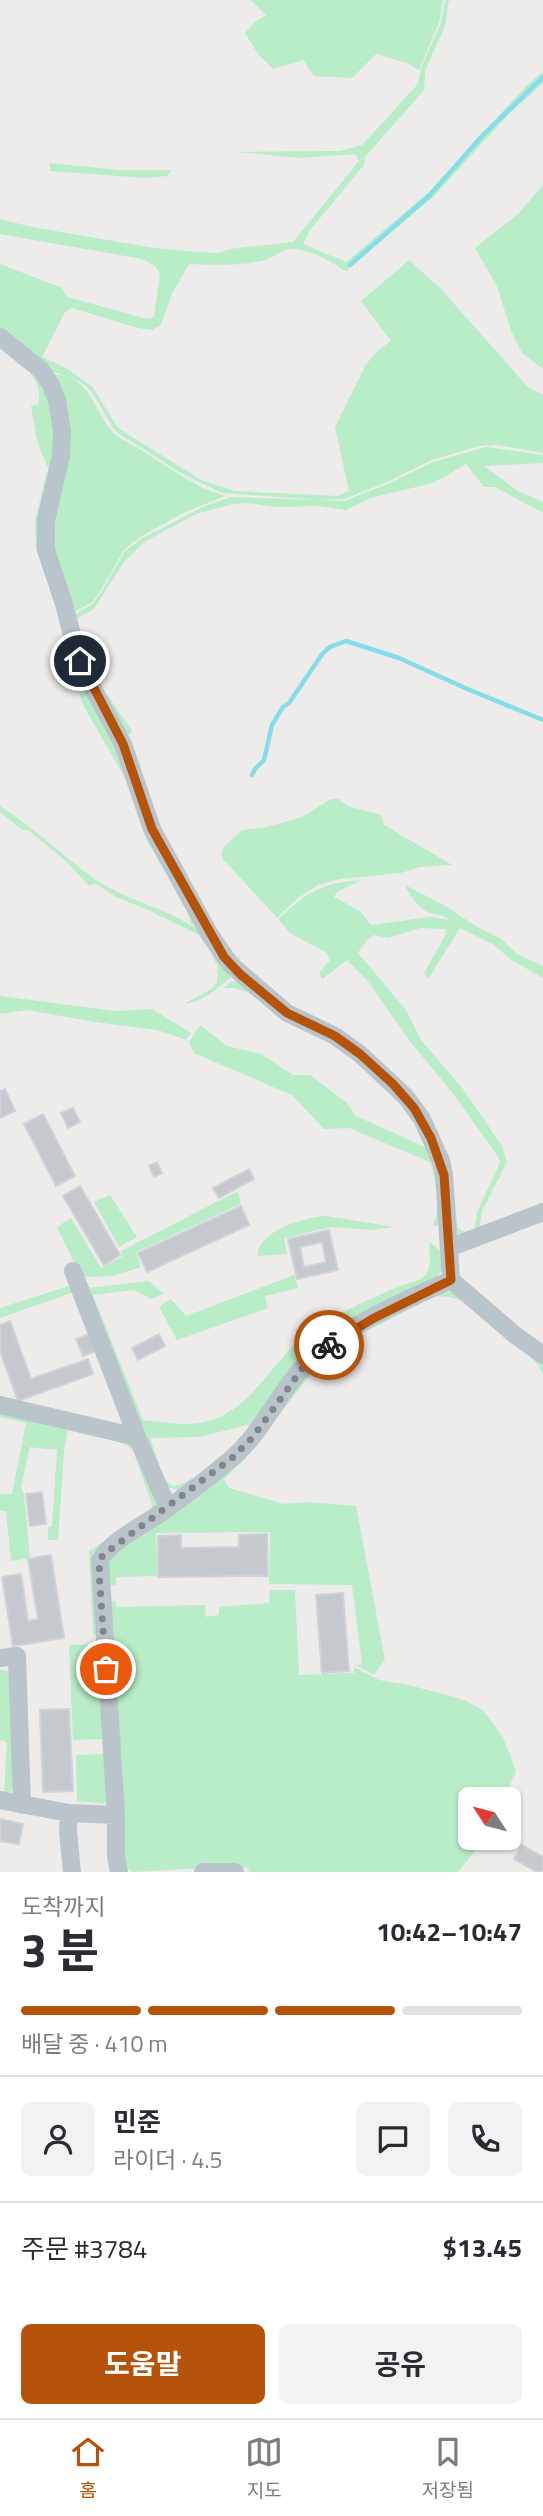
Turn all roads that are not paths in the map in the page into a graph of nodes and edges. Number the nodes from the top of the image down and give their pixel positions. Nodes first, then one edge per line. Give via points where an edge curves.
1 (0, 337) edge
2 (543, 1212) edge
3 (451, 1247) junction
4 (73, 1270) dead end
5 (451, 1280) junction
6 (543, 1355) edge
7 (0, 1405) edge
8 (137, 1437) junction
9 (168, 1508) junction
10 (0, 1658) edge
11 (0, 1800) edge
12 (23, 1805) junction
13 (69, 1813) junction
14 (116, 1815) junction
15 (72, 1872) edge
16 (119, 1872) edge
17 (203, 1872) edge
18 (235, 1872) edge

1 - 3 street via 41,370 57,400 62,443 46,520 46,550 80,661 123,744 156,839 231,965 287,1013 346,1043 414,1108 444,1175
2 - 3 street
3 - 5 street
4 - 8 street
5 - 6 street
5 - 9 street via 321,1350 242,1448
7 - 8 street
8 - 9 street
9 - 14 street via 100,1560
10 - 12 street via 17,1656
11 - 12 street
12 - 13 street
13 - 14 street
13 - 15 street
14 - 16 street
17 - 18 street

